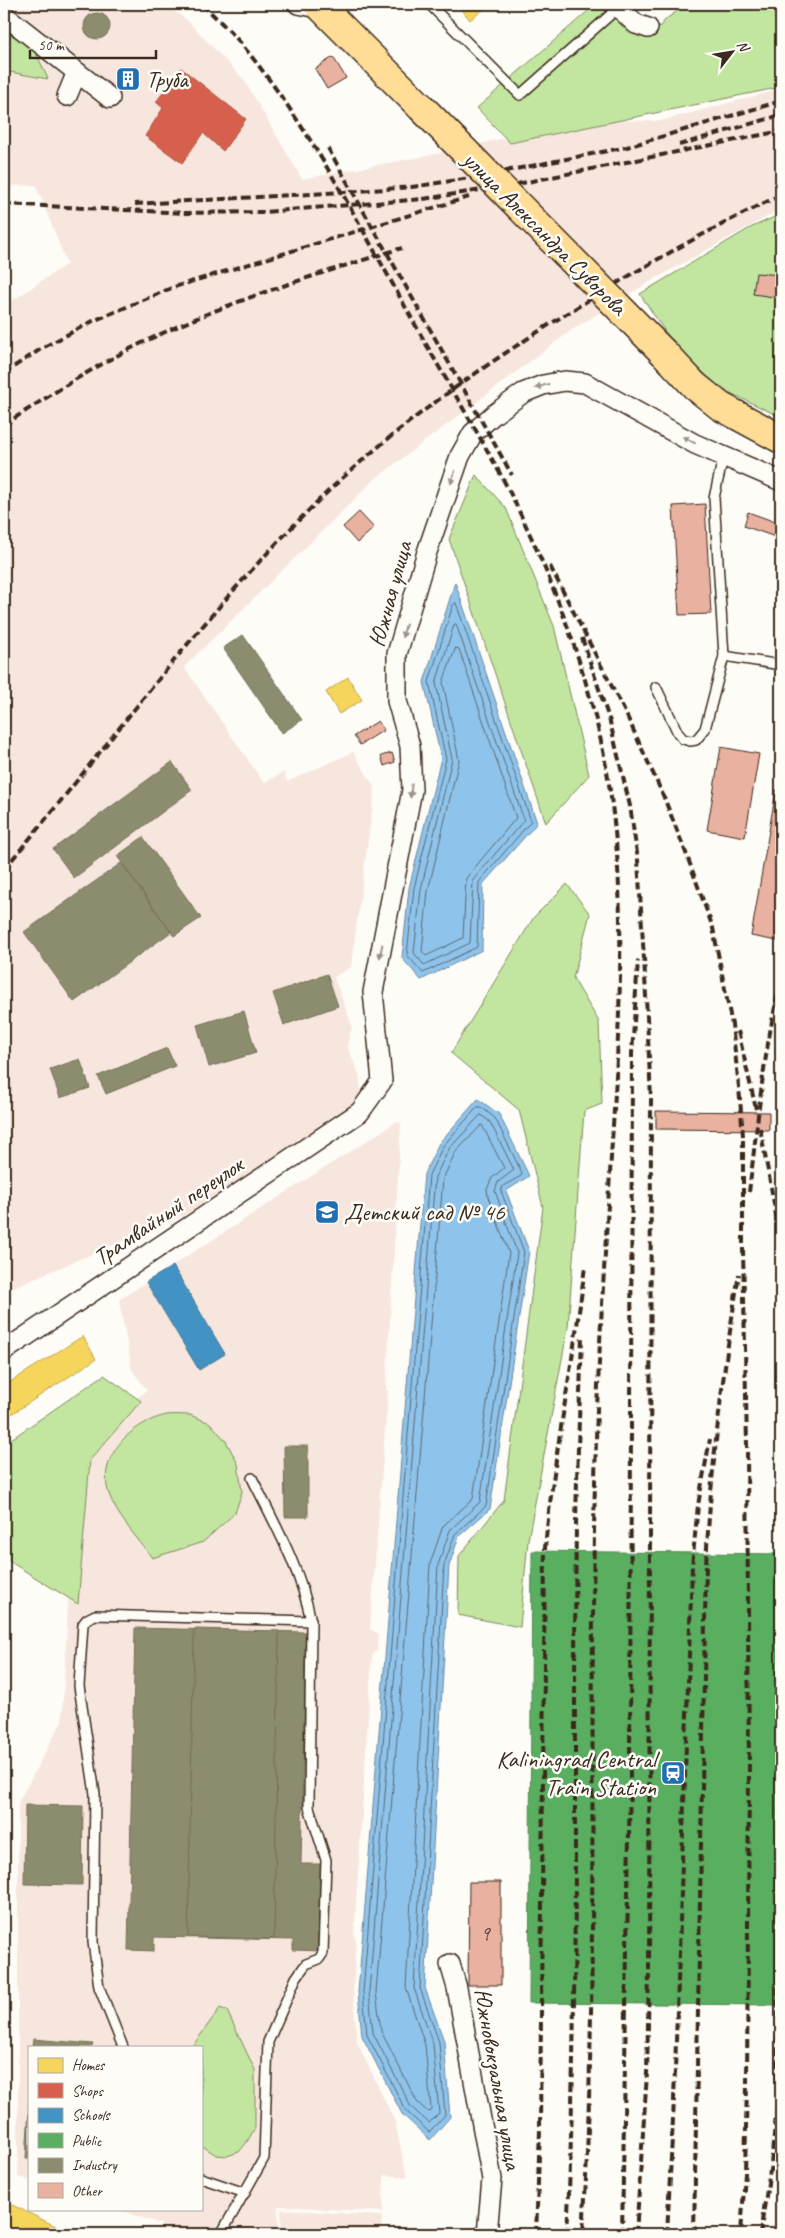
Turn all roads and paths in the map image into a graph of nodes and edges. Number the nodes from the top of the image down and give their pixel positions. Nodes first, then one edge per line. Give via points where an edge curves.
1 (429, 4) edge
2 (313, 6) edge
3 (616, 6) edge
4 (4, 15) edge
5 (648, 28) dead end
6 (77, 72) junction
7 (67, 96) dead end
8 (110, 98) dead end
9 (781, 438) edge
10 (723, 458) junction
11 (781, 481) edge
12 (724, 656) junction
13 (781, 665) edge
14 (656, 687) dead end
15 (360, 1112) joint
16 (4, 1351) edge
17 (252, 1478) dead end
18 (311, 1621) junction
19 (450, 1964) dead end
20 (123, 2046) edge
21 (202, 2178) edge
22 (245, 2193) junction
23 (220, 2234) edge
24 (310, 2234) edge
25 (334, 2234) edge
26 (487, 2234) edge

1 - 3 lane via 520,95
2 - 9 main road, улица Александра Суворова, bridge via 421,107 695,386 720,406
3 - 5 street via 636,24
4 - 6 street
6 - 7 street
6 - 8 street
10 - 11 street, Южная улица
10 - 12 lane via 714,498
10 -> 15 street, Южная улица via 586,383 565,380 543,384 523,393 474,433 460,456 397,654 397,701 410,746 412,790 373,992 382,1081
12 - 13 lane
12 - 14 lane via 705,729 696,740 683,739 678,733
15 - 16 street, Трамвайный переулок
17 - 18 lane via 294,1562 307,1596
18 - 20 lane via 95,1615 82,1624 79,1686 95,1794 93,1942 99,1987
18 - 22 lane via 309,1806 326,1860 323,1953 319,1959 306,1964 296,1978 268,2042 264,2158
19 - 26 street, Южновокзальная улица via 492,2180
21 - 22 lane
22 - 23 lane
24 - 25 lane

